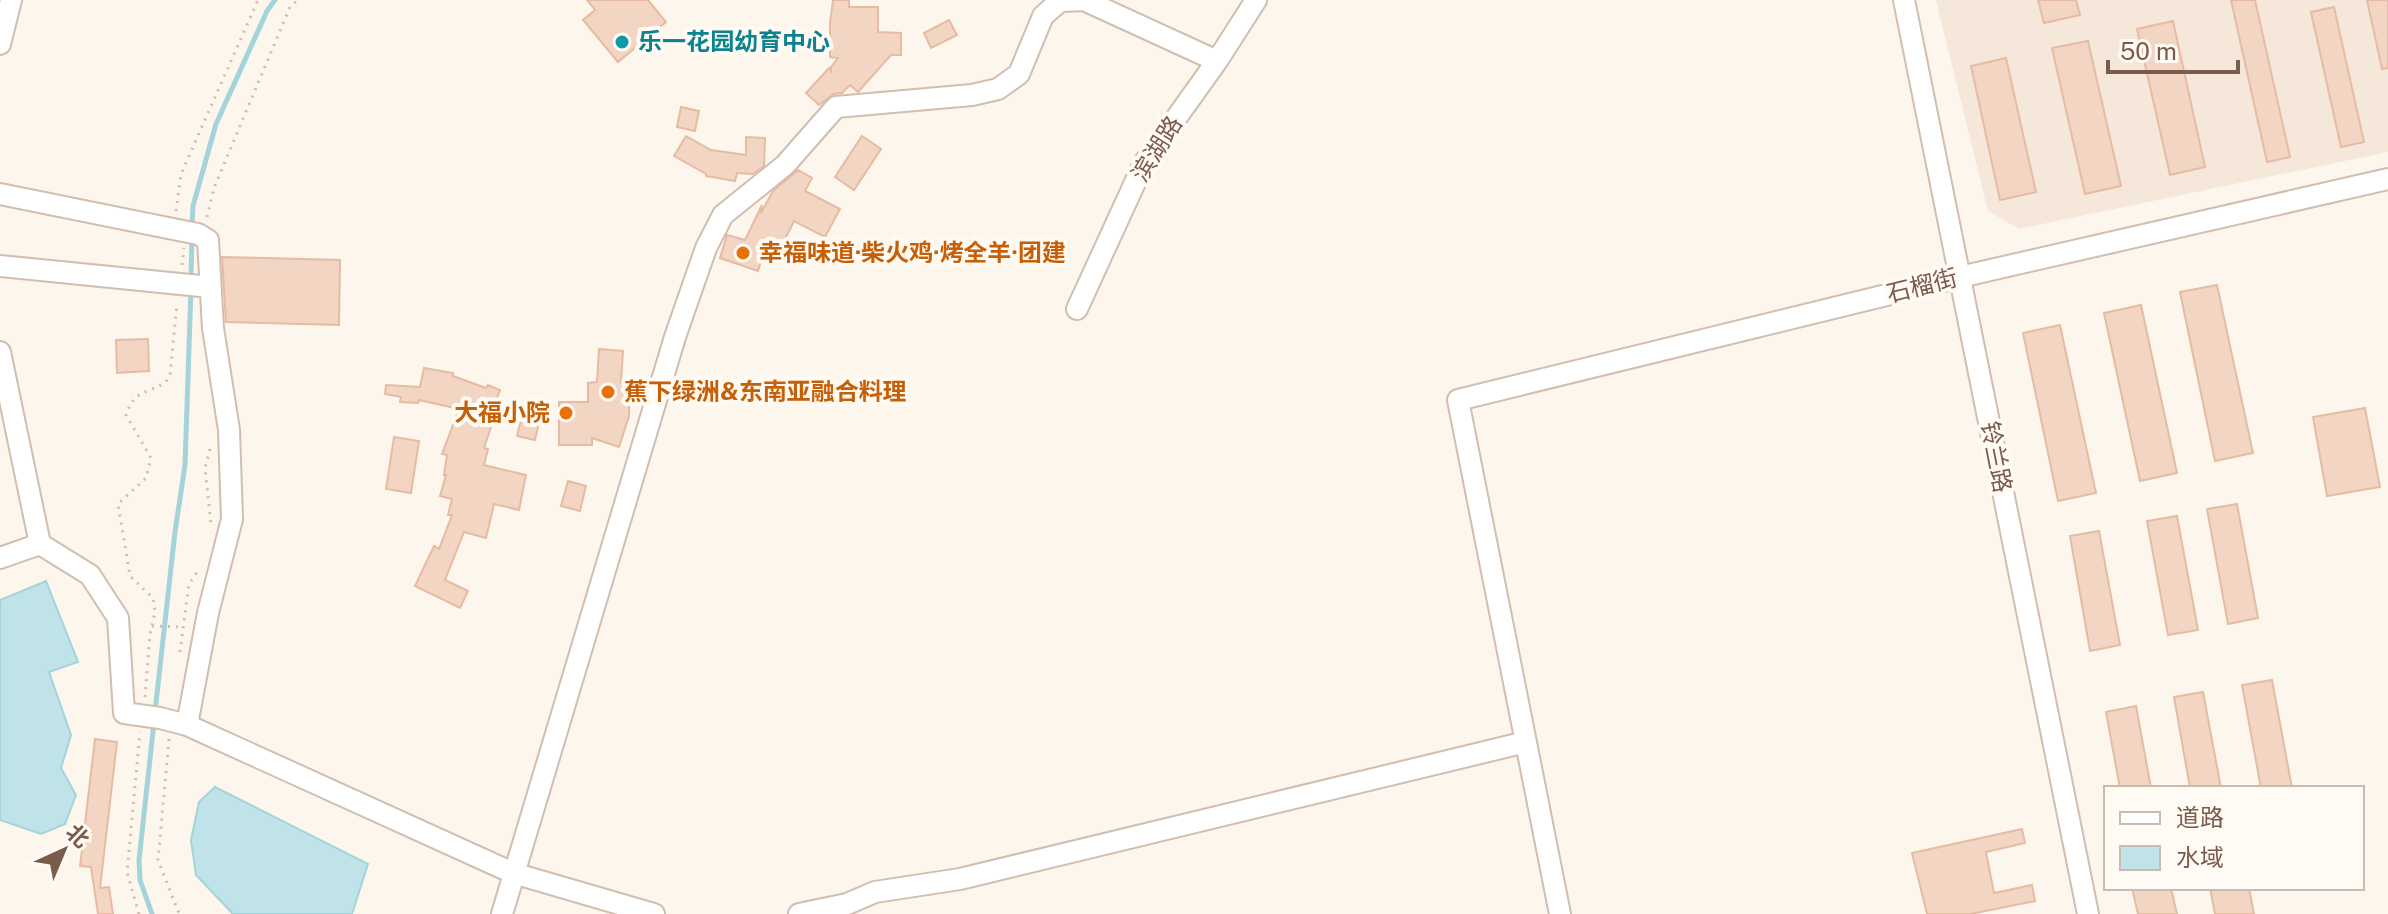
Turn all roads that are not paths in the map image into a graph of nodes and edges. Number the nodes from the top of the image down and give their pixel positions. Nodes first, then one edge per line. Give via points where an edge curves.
1 (11, 0) edge
2 (1087, 0) edge
3 (1256, 0) edge
4 (1904, 0) edge
5 (0, 44) edge
6 (1217, 61) junction
7 (2388, 179) edge
8 (0, 194) edge
9 (0, 266) edge
10 (1960, 277) junction
11 (193, 286) junction
12 (1077, 309) dead end
13 (0, 352) edge
14 (40, 544) junction
15 (0, 558) edge
16 (187, 725) junction
17 (1526, 742) junction
18 (513, 873) junction
19 (502, 914) edge
20 (654, 914) edge
21 (799, 914) edge
22 (1560, 914) edge
23 (2088, 914) edge

1 - 5 street
2 - 6 street
2 - 18 street via 1060,1 1043,16 1019,74 998,89 836,107 785,165 723,215 675,337
3 - 6 street, 滨湖路
4 - 10 street, 铃兰路
6 - 12 street, 滨湖路 via 1144,163
7 - 10 street, 石榴街
8 - 11 street via 208,240
9 - 11 street
10 - 17 street, 石榴街 via 1458,400
10 - 23 street, 铃兰路
11 - 16 street via 213,328 229,430 232,519
13 - 14 street
14 - 15 street
14 - 16 street via 90,575 118,618 124,713
16 - 18 street
17 - 21 street
17 - 22 street
18 - 19 street
18 - 20 street

